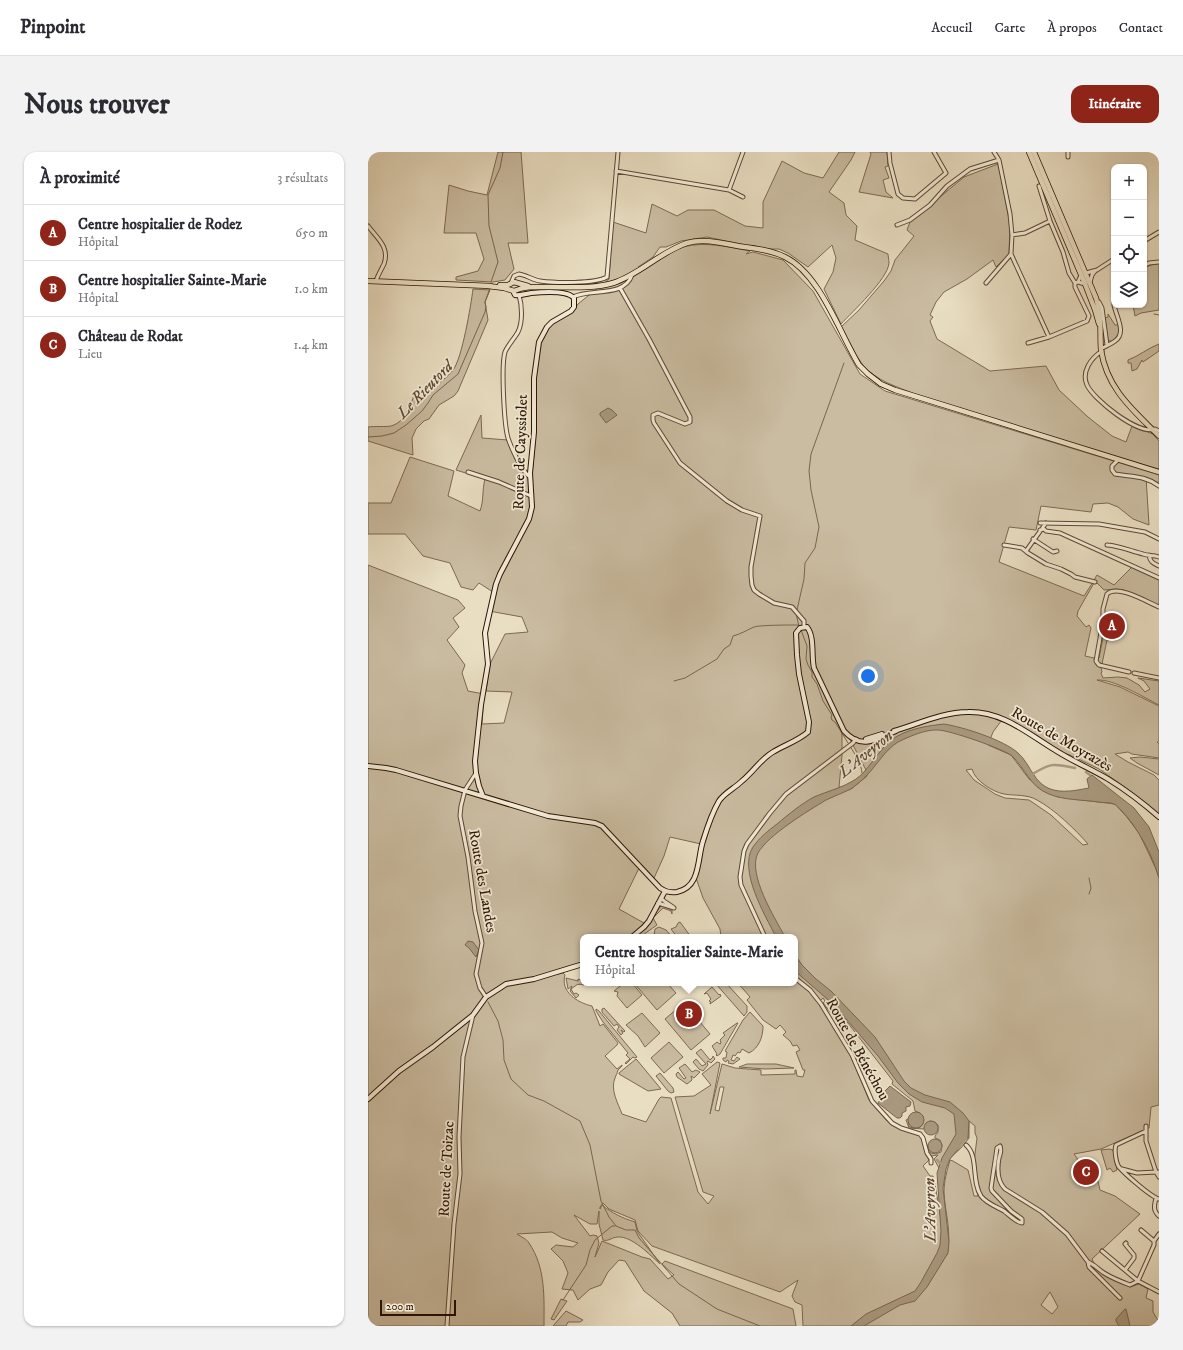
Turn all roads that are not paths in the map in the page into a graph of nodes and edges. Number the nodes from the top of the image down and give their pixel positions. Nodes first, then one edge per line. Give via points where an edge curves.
1 (618, 152) edge
2 (742, 152) edge
3 (889, 152) edge
4 (934, 152) edge
5 (994, 152) edge
6 (1029, 152) edge
7 (1034, 152) edge
8 (1068, 152) edge
9 (1068, 157) dead end
10 (999, 160) junction
11 (616, 171) junction
12 (1039, 186) dead end
13 (729, 190) junction
14 (743, 197) dead end
15 (1050, 221) junction
16 (897, 225) dead end
17 (368, 226) edge
18 (1159, 232) edge
19 (1012, 235) junction
20 (1147, 239) edge
21 (1011, 254) junction
22 (1111, 261) edge
23 (1159, 262) edge
24 (1147, 264) edge
25 (1097, 270) junction
26 (632, 274) junction
27 (1084, 274) junction
28 (368, 281) edge
29 (376, 281) junction
30 (1076, 282) junction
31 (986, 283) dead end
32 (1088, 284) junction
33 (514, 287) junction
34 (620, 288) junction
35 (519, 296) junction
36 (573, 297) junction
37 (1096, 298) junction
38 (1115, 308) edge
39 (1100, 328) junction
40 (1049, 337) junction
41 (1028, 343) dead end
42 (1107, 345) junction
43 (1101, 350) junction
44 (1153, 430) junction
45 (1159, 431) edge
46 (1159, 436) edge
47 (1159, 439) edge
48 (1118, 460) junction
49 (468, 472) dead end
50 (1159, 473) edge
51 (530, 477) junction
52 (1159, 486) edge
53 (532, 497) junction
54 (1040, 523) dead end
55 (1046, 523) junction
56 (1040, 530) junction
57 (1033, 539) junction
58 (1159, 539) edge
59 (1004, 545) dead end
60 (1107, 545) dead end
61 (1026, 550) junction
62 (1057, 551) dead end
63 (1150, 555) junction
64 (1159, 557) edge
65 (1159, 566) edge
66 (1159, 578) edge
67 (1095, 582) dead end
68 (1159, 608) edge
69 (802, 627) junction
70 (1129, 672) dead end
71 (1134, 673) dead end
72 (1159, 678) edge
73 (856, 739) junction
74 (368, 766) edge
75 (476, 773) junction
76 (465, 790) junction
77 (483, 796) junction
78 (1159, 817) edge
79 (665, 891) junction
80 (661, 898) junction
81 (658, 903) junction
82 (636, 934) edge
83 (764, 934) edge
84 (580, 965) edge
85 (798, 980) edge
86 (486, 997) junction
87 (473, 1015) junction
88 (368, 1099) edge
89 (1146, 1126) dead end
90 (1146, 1132) junction
91 (966, 1145) dead end
92 (931, 1163) dead end
93 (1122, 1168) junction
94 (1157, 1172) edge
95 (1159, 1177) edge
96 (1157, 1199) edge
97 (1159, 1216) edge
98 (1141, 1230) dead end
99 (1159, 1234) edge
100 (1126, 1242) dead end
101 (1154, 1243) junction
102 (1158, 1246) edge
103 (1102, 1251) dead end
104 (1088, 1262) junction
105 (1125, 1270) junction
106 (1138, 1281) junction
107 (1159, 1292) edge
108 (1120, 1298) dead end
109 (447, 1326) edge

1 - 11 street
2 - 13 street
3 - 4 street via 898,194 903,198 914,199 946,173
5 - 10 street
6 - 27 main road
7 - 27 main road
8 - 9 street
10 - 16 street via 970,169 947,186 930,205 910,220
10 - 19 street
11 - 13 street
11 - 33 street via 607,277 571,282 539,281 521,274 516,275
12 - 15 street
13 - 14 street
15 - 19 street via 1025,233
15 - 30 street via 1069,273
17 - 29 street via 385,250 386,258
18 - 20 street
19 - 21 street
21 - 31 street
21 - 40 street
22 - 25 street
23 - 24 street
25 - 27 street
25 - 32 street
26 - 33 main road via 593,287
26 - 34 street
26 - 48 main road via 674,248 689,242 707,241 785,257 802,268 814,282 859,365 881,384
27 - 30 street
27 - 32 main road
28 - 29 main road
29 - 33 main road
30 - 32 street
30 - 40 street via 1077,291 1089,316 1082,323
32 - 37 main road
32 - 39 main road
33 - 35 street via 515,295
34 - 36 street
34 - 69 street via 690,417 690,422 685,424 658,413 653,415 654,423 680,464 727,501 760,516 751,567 752,585 754,590 774,603 792,607 797,611 804,621
35 - 36 street via 546,292 564,293
35 - 51 street via 519,328 505,352 503,362 506,426 508,439 524,473
36 - 51 street, Route de Cayssiolet via 575,300 571,311 552,322 539,342 534,378 534,432
37 - 39 main road via 1100,312
37 - 42 street via 1102,308
38 - 42 street via 1121,332 1116,340
39 - 43 main road
40 - 41 street
42 - 43 street
43 - 44 main road via 1115,388 1130,408
43 - 44 street via 1093,357 1085,374 1091,391 1134,425
44 - 45 street
44 - 46 main road
44 - 47 main road
48 - 50 main road
48 - 52 street via 1112,466 1115,474 1142,477
49 - 53 street
51 - 53 street, Route de Cayssiolet
53 - 75 street, Route de Cayssiolet via 529,519 496,584 485,632 488,664 482,695
54 - 55 street
55 - 56 street
55 - 58 street via 1099,524 1144,532
56 - 57 street
56 - 66 street via 1060,533
57 - 61 street
57 - 62 street via 1053,552
59 - 61 street
60 - 63 street
61 - 67 street via 1046,564 1075,577
63 - 64 street
63 - 65 street via 1150,560
68 - 70 street via 1118,590 1107,594 1096,661 1099,665
69 - 73 street via 808,628 810,632 814,668 840,722
69 - 79 street via 796,633 799,674 809,722 808,732 772,752 743,781 723,796 702,842 694,881 688,888
71 - 72 street
73 - 78 street, Route de Moyrazès via 867,740 955,712 983,713 1017,726 1108,779
73 - 83 street via 786,794 747,844 742,858 741,885
74 - 76 street via 396,770
75 - 76 street
75 - 77 street, Route de Cayssiolet
76 - 77 street
76 - 86 street, Route des Landes via 460,816 482,943 476,974
77 - 79 street via 548,816 602,826
79 - 80 street
80 - 81 street
80 - 81 street via 674,908
81 - 82 street via 649,921
84 - 86 street via 534,979 506,984
85 - 92 street, Route de Bénéchou via 821,1004 852,1054 872,1101 892,1123 920,1134
86 - 87 street
87 - 88 street via 399,1070
87 - 109 street, Route de Toizac via 463,1057 460,1174
89 - 90 street
90 - 93 street via 1114,1147 1118,1166
90 - 94 street
91 - 104 street via 972,1155 975,1178 981,1196 1022,1223 1022,1219 991,1188 997,1148 1000,1146 1001,1185 1042,1212 1067,1234
93 - 94 street via 1137,1172
93 - 96 street via 1129,1177
94 - 95 street
96 - 97 street via 1154,1206
98 - 101 street
99 - 101 street
100 - 105 street via 1134,1258
101 - 102 street
101 - 106 street
103 - 105 street
104 - 106 street via 1105,1274 1127,1284
104 - 108 street via 1089,1267
105 - 106 street
106 - 107 street

